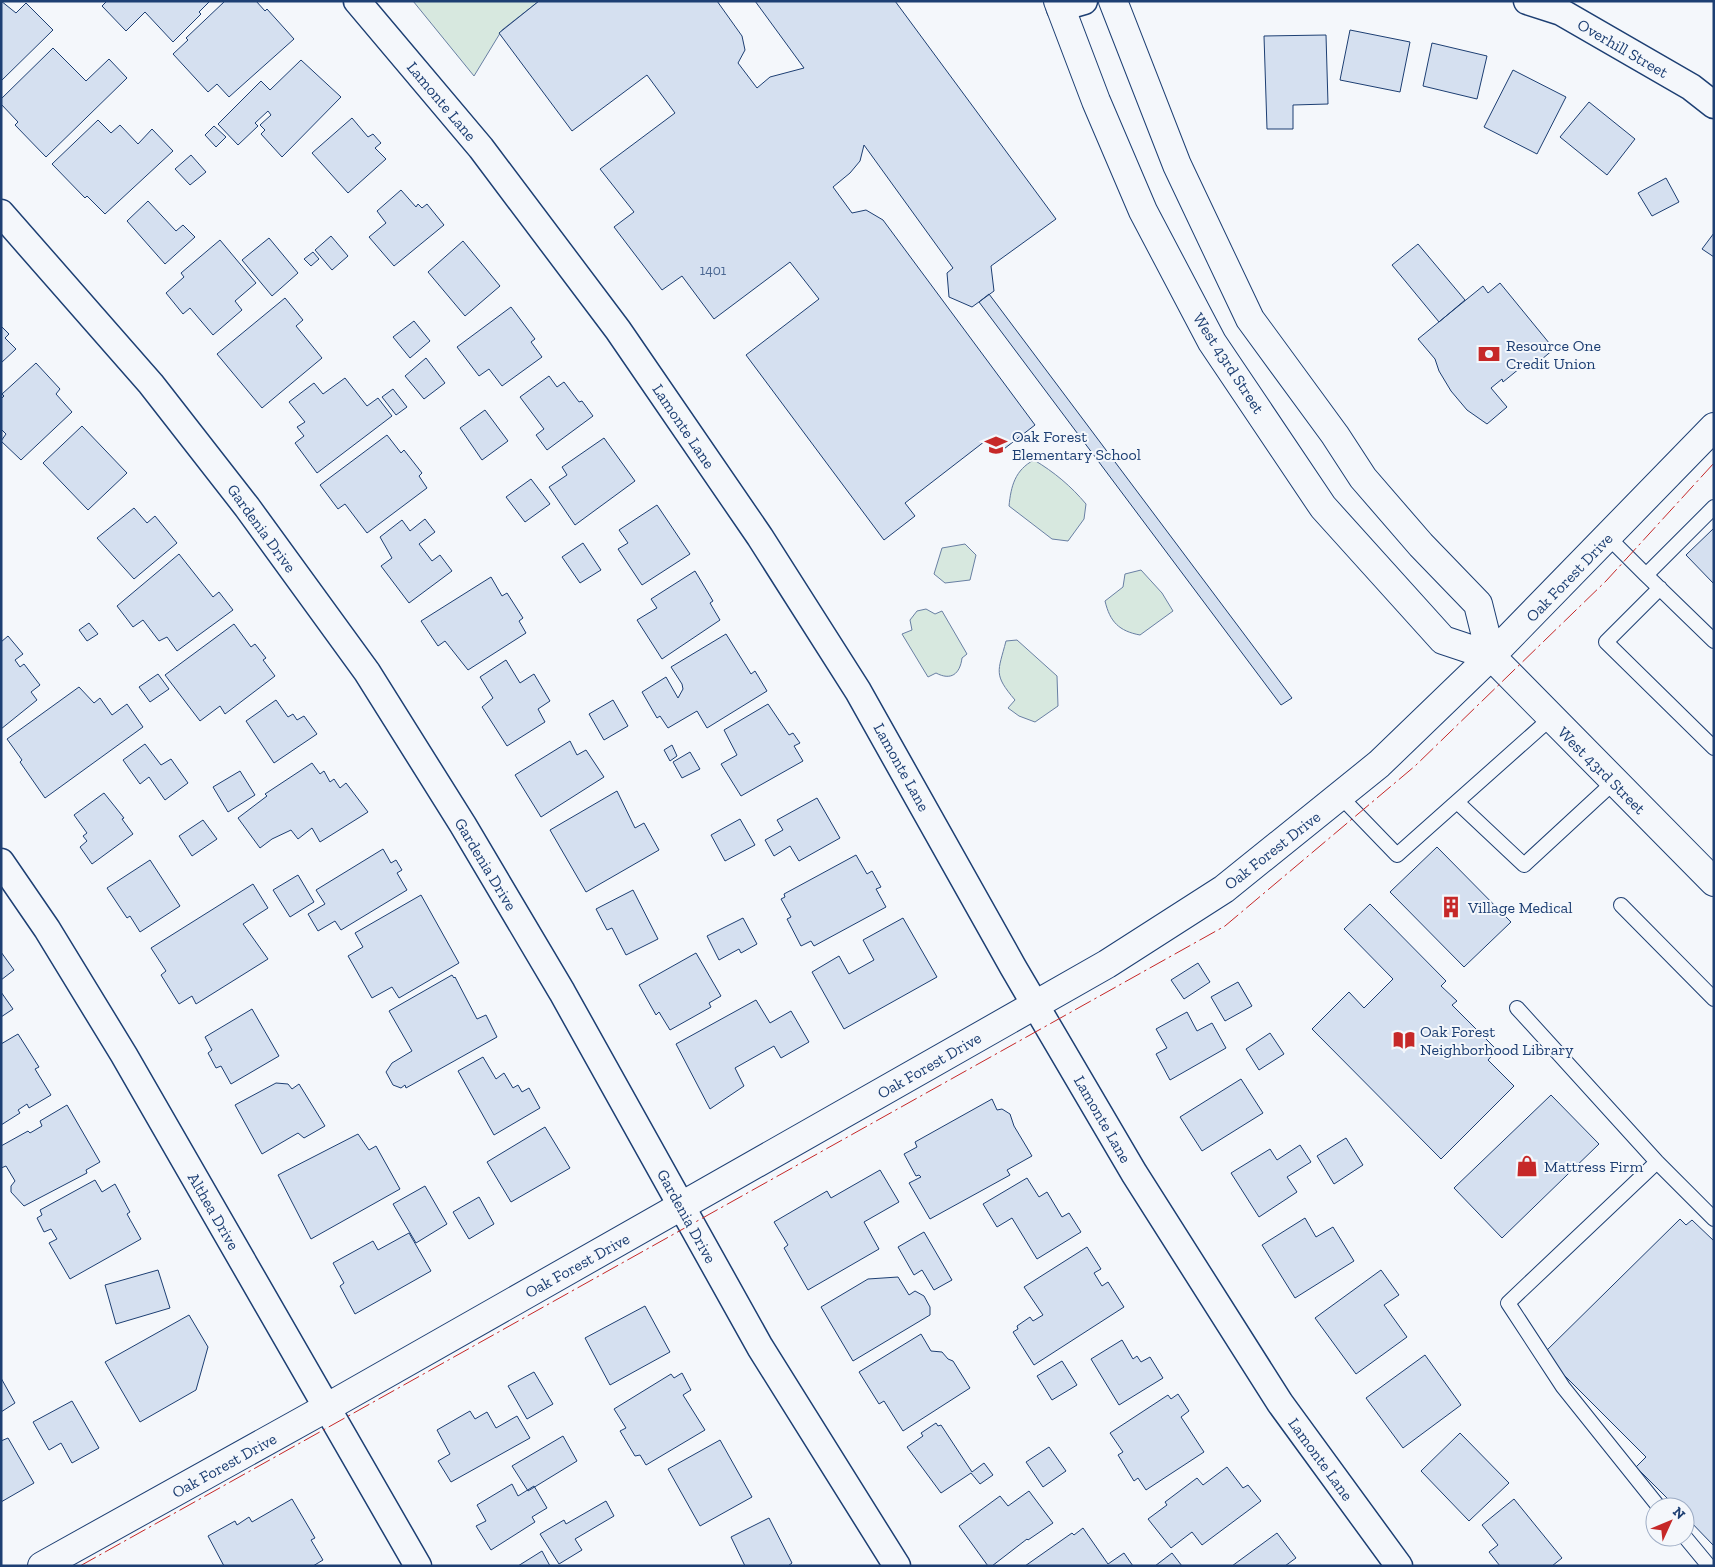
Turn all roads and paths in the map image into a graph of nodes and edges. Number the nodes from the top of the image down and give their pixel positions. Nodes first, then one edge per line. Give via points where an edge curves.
1 (357, 1) edge
2 (1113, 1) edge
3 (1527, 1) edge
4 (1067, 3) edge
5 (1714, 105) edge
6 (1, 214) edge
7 (1711, 434) edge
8 (1714, 507) edge
9 (1608, 537) junction
10 (1646, 575) junction
11 (1660, 588) junction
12 (1714, 641) edge
13 (1491, 656) junction
14 (1550, 718) junction
15 (1714, 748) edge
16 (1614, 782) junction
17 (1340, 796) junction
18 (1457, 802) junction
19 (1, 862) edge
20 (1714, 882) edge
21 (1621, 904) dead end
22 (1714, 999) edge
23 (1036, 1003) junction
24 (1518, 1008) dead end
25 (1657, 1162) junction
26 (682, 1206) junction
27 (1714, 1219) edge
28 (326, 1408) junction
29 (1651, 1497) edge
30 (1693, 1547) edge
31 (42, 1566) edge
32 (418, 1566) edge
33 (897, 1566) edge
34 (1399, 1566) edge
35 (1709, 1566) edge

1 - 23 street, Lamonte Lane via 487,156 618,330 754,529 858,691
2 - 13 street, West 43rd Street via 1176,166 1250,319 1363,478 1478,604
3 - 5 street, Overhill Street via 1561,12 1690,87
4 - 13 street, West 43rd Street via 1142,211 1212,342 1322,507 1444,640
6 - 26 street, Gardenia Drive via 151,384 247,507 367,672 552,975
7 - 9 street, Oak Forest Drive
8 - 10 lane
9 - 10 lane
9 - 13 street, Oak Forest Drive
10 - 11 lane
11 - 12 lane
11 - 15 lane via 1606,642
13 - 14 street, West 43rd Street
13 - 17 street, Oak Forest Drive via 1379,764
14 - 16 street, West 43rd Street
14 - 18 lane
16 - 18 lane via 1524,865
16 - 20 street, West 43rd Street
17 - 18 lane via 1397,855
17 - 23 street, Oak Forest Drive via 1224,889 1107,964
19 - 28 street, Althea Drive via 48,929 124,1054
21 - 22 lane
23 - 26 street, Oak Forest Drive
23 - 34 street, Lamonte Lane via 1134,1173 1280,1403
24 - 25 lane
25 - 27 lane
25 - 29 lane via 1508,1303 1563,1387
26 - 28 street, Oak Forest Drive
26 - 33 street, Gardenia Drive via 760,1347
28 - 31 street, Oak Forest Drive
28 - 32 street, Althea Drive
30 - 35 lane

